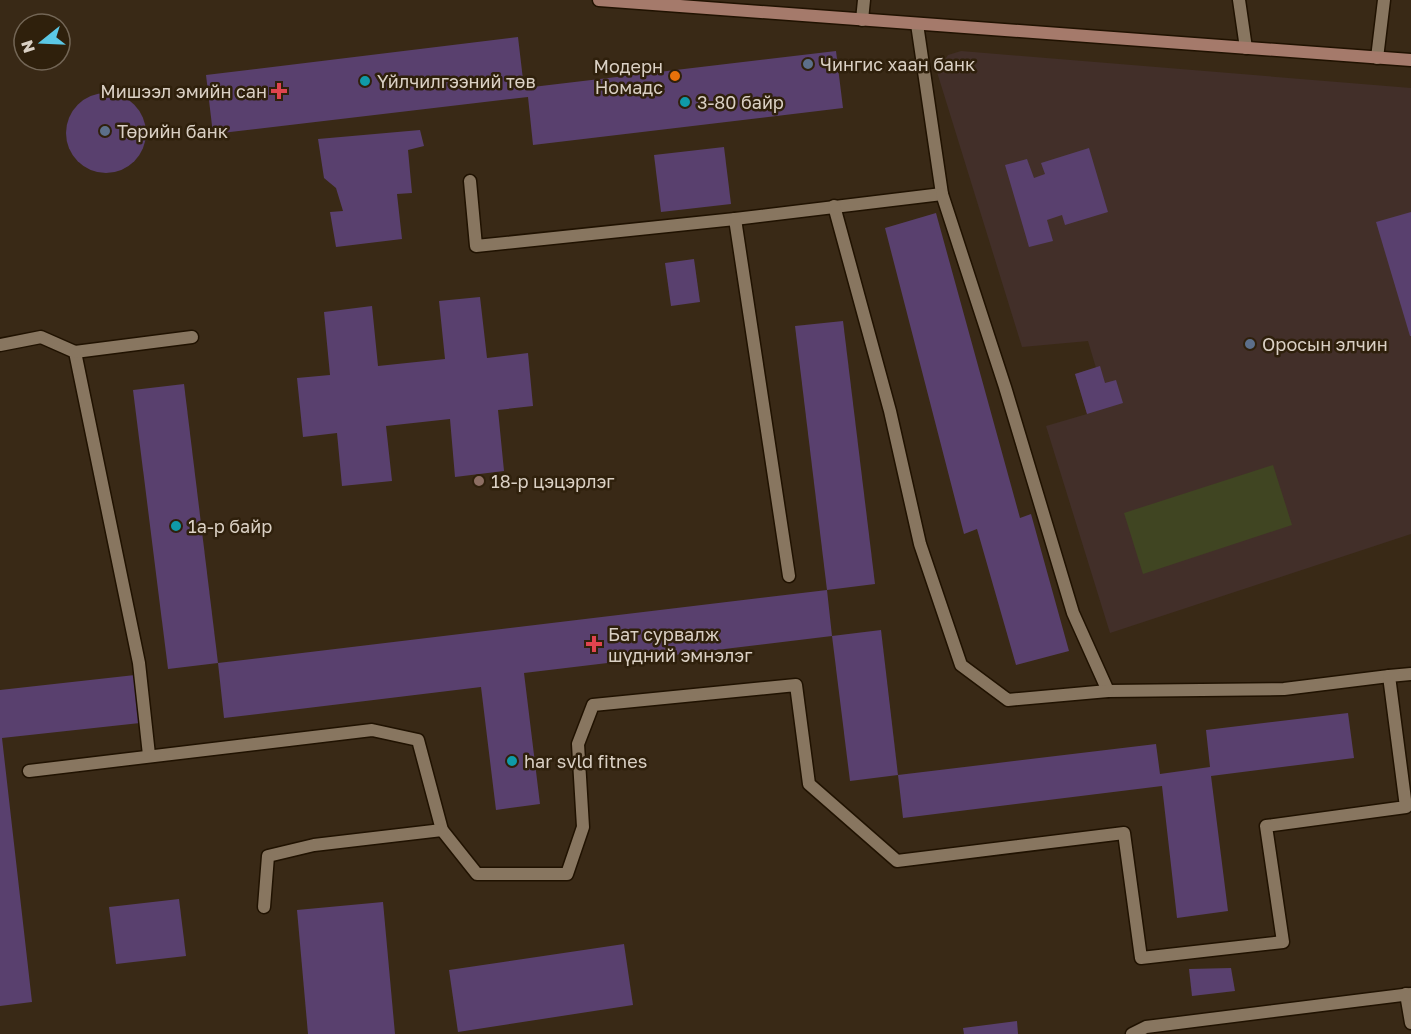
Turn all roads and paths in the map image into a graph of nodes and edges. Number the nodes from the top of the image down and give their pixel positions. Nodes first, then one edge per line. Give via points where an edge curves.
1 (599, 0) edge
2 (864, 0) edge
3 (1239, 0) edge
4 (1384, 0) edge
5 (862, 20) junction
6 (917, 24) junction
7 (1245, 48) junction
8 (1377, 58) junction
9 (1411, 60) edge
10 (470, 181) dead end
11 (942, 194) junction
12 (834, 206) junction
13 (735, 219) junction
14 (192, 337) dead end
15 (0, 345) edge
16 (75, 352) junction
17 (789, 576) dead end
18 (1411, 674) edge
19 (1389, 676) junction
20 (1108, 691) junction
21 (149, 755) junction
22 (29, 771) dead end
23 (442, 831) junction
24 (264, 907) dead end
25 (1408, 994) edge
26 (1411, 1023) edge
27 (1132, 1034) edge

1 - 5 street
2 - 5 lane
3 - 7 lane
4 - 8 lane
5 - 6 street
6 - 7 street
6 - 11 lane
7 - 8 street
8 - 9 street
10 - 13 lane via 476,246
11 - 12 lane
11 - 20 lane via 1074,613
12 - 13 lane
12 - 20 lane via 890,411 920,543 961,665 1008,700
13 - 17 lane
14 - 16 lane
15 - 16 lane via 41,337
16 - 21 lane via 139,663
18 - 19 lane
19 - 20 lane via 1284,689
19 - 23 lane via 1406,807 1266,826 1283,942 1141,958 1124,833 897,861 809,784 796,685 593,705 578,744 583,827 567,874 477,873
21 - 22 lane
21 - 23 lane via 372,730 418,740
23 - 24 lane via 314,845 268,856
25 - 26 lane
25 - 27 lane via 1146,1027

